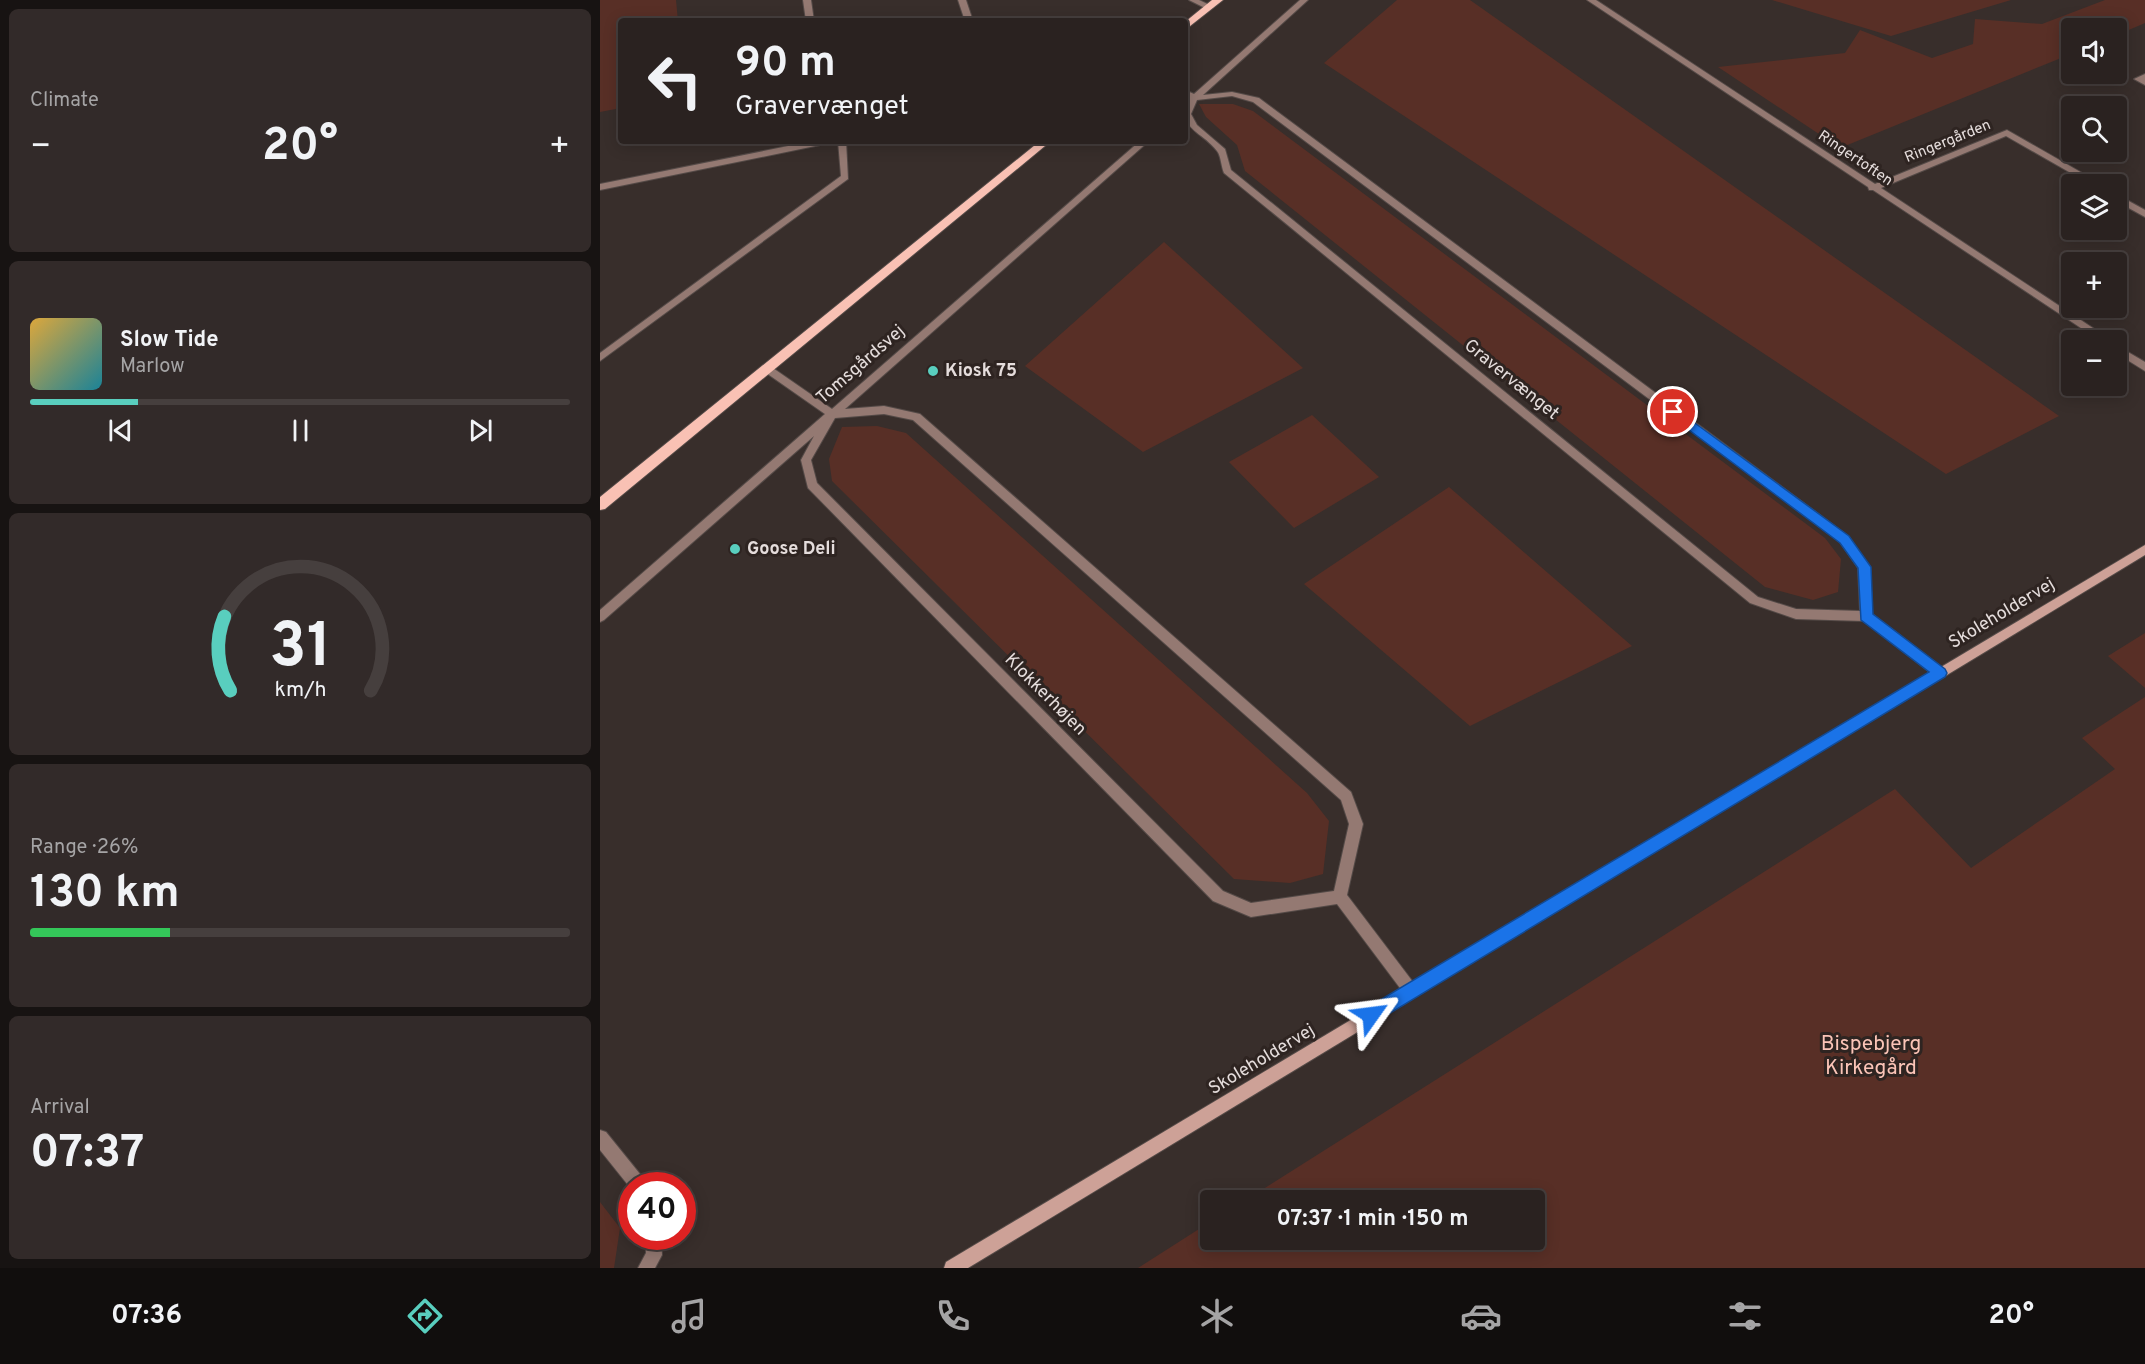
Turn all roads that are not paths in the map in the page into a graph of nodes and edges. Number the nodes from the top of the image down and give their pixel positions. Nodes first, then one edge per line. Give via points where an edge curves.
1 (807, 0) edge
2 (962, 0) edge
3 (1193, 0) edge
4 (1304, 0) edge
5 (1590, 0) edge
6 (1214, 3) edge
7 (810, 18) edge
8 (968, 18) edge
9 (1188, 25) edge
10 (2145, 76) edge
11 (2145, 83) edge
12 (1190, 95) edge
13 (1188, 116) edge
14 (810, 144) edge
15 (842, 144) edge
16 (1042, 144) edge
17 (1142, 144) edge
18 (2078, 174) edge
19 (600, 187) edge
20 (1872, 188) junction
21 (2127, 203) edge
22 (2145, 214) edge
23 (2090, 330) edge
24 (2127, 355) edge
25 (600, 358) edge
26 (2145, 367) edge
27 (766, 368) junction
28 (832, 414) junction
29 (600, 505) edge
30 (2145, 549) edge
31 (1866, 616) junction
32 (600, 617) edge
33 (1940, 673) junction
34 (1340, 897) junction
35 (1411, 991) junction
36 (600, 1138) edge
37 (627, 1172) edge
38 (654, 1250) edge
39 (646, 1268) edge
40 (952, 1268) edge

1 - 7 street
2 - 8 street
3 - 6 street
4 - 12 street
5 - 20 street, Ringertoften
6 - 9 main road
10 - 11 street via 2138,79
12 - 31 street via 1232,94 1256,100 1844,539 1864,567
13 - 31 street, Gravervænget via 1222,151 1227,171 1754,600 1796,614
14 - 19 street
15 - 25 street via 844,177
16 - 27 main road
17 - 28 street, Tomsgårdsvej
18 - 20 street, Ringergården via 2007,133
20 - 23 street, Ringertoften
21 - 22 street
24 - 26 street
27 - 28 street
27 - 29 main road
28 - 32 street, Tomsgårdsvej
28 - 34 street via 884,410 916,417 1346,795 1356,824
28 - 34 street, Klokkerhøjen via 806,460 812,485 1218,896 1251,910
30 - 33 street, Skoleholdervej
31 - 33 street
33 - 35 street, Skoleholdervej
34 - 35 street
35 - 40 street, Skoleholdervej
36 - 37 street
38 - 39 street

